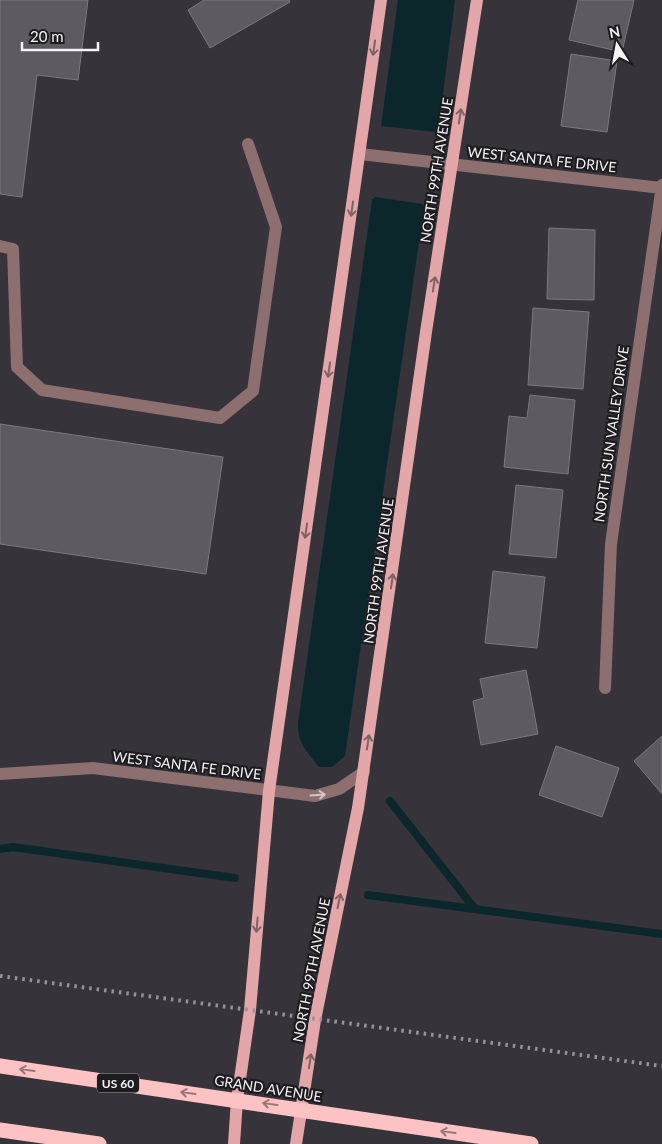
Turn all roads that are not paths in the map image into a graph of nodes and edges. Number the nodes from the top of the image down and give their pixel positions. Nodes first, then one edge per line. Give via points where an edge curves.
1 (381, 0) edge
2 (477, 0) edge
3 (248, 144) dead end
4 (360, 154) junction
5 (453, 164) junction
6 (662, 187) edge
7 (0, 246) edge
8 (604, 688) dead end
9 (364, 772) junction
10 (0, 774) edge
11 (269, 791) junction
12 (0, 1066) edge
13 (237, 1100) junction
14 (303, 1109) junction
15 (0, 1130) edge
16 (99, 1144) edge
17 (234, 1144) edge
18 (296, 1144) edge
19 (530, 1144) edge

1 -> 4 main road
5 -> 2 main road, NORTH 99TH AVENUE
3 - 7 street via 276,227 253,391 220,418 42,390 17,367 13,249
4 - 5 street, WEST SANTA FE DRIVE
4 -> 11 main road
5 - 6 street, WEST SANTA FE DRIVE
9 -> 5 main road, NORTH 99TH AVENUE
6 - 8 street, NORTH SUN VALLEY DRIVE via 611,544
11 -> 9 street, WEST SANTA FE DRIVE via 315,796 329,794
14 -> 9 main road, NORTH 99TH AVENUE via 315,1020
10 - 11 street, WEST SANTA FE DRIVE via 93,768
11 -> 13 main road via 250,1010
13 -> 12 highway, GRAND AVENUE / US 60
14 -> 13 highway, GRAND AVENUE / US 60
13 - 17 main road
14 - 18 main road, NORTH 99TH AVENUE
19 -> 14 highway, GRAND AVENUE / US 60
15 - 16 highway

